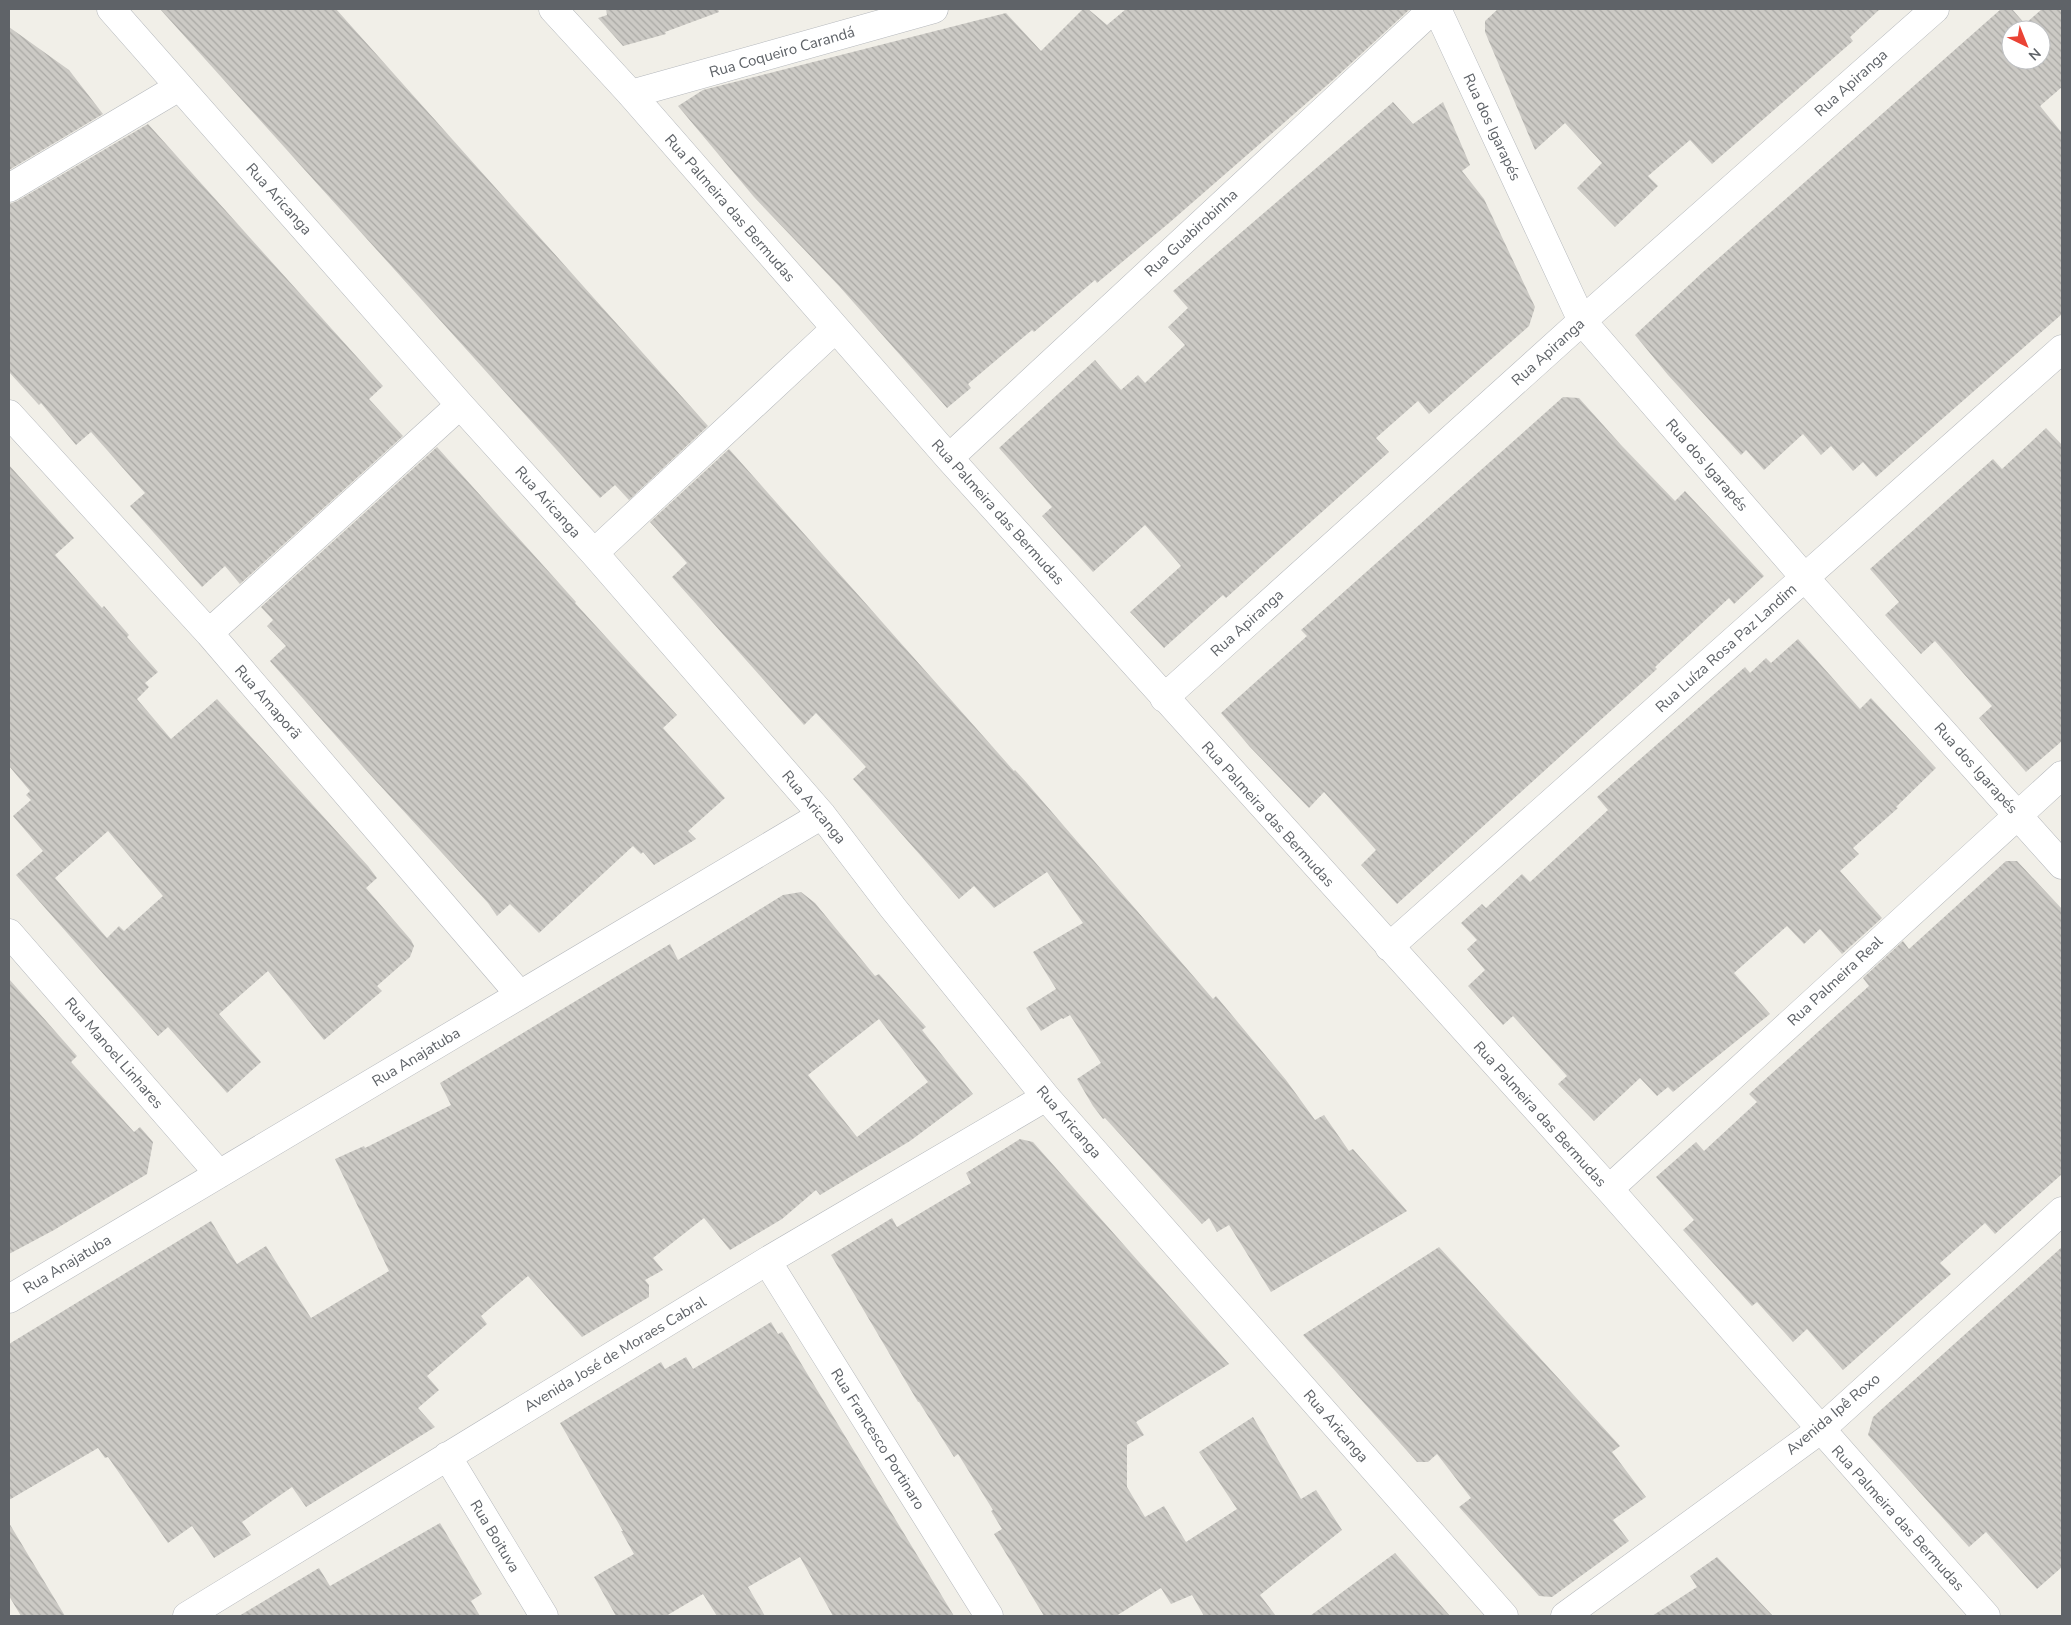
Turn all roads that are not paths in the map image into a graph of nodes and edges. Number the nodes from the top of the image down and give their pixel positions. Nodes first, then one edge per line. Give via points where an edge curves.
1 (111, 9) edge
2 (553, 9) edge
3 (934, 9) edge
4 (1433, 9) edge
5 (1437, 9) edge
6 (1935, 9) edge
7 (179, 86) junction
8 (631, 94) junction
9 (9, 188) edge
10 (1582, 321) junction
11 (835, 329) junction
12 (2062, 349) edge
13 (460, 405) junction
14 (9, 414) edge
15 (948, 458) junction
16 (594, 553) junction
17 (1805, 578) junction
18 (209, 633) junction
19 (1164, 698) junction
20 (2062, 775) edge
21 (2018, 814) junction
22 (822, 815) junction
23 (2062, 865) edge
24 (9, 933) edge
25 (1389, 947) junction
26 (520, 995) junction
27 (1046, 1096) junction
28 (219, 1174) junction
29 (1609, 1189) junction
30 (2062, 1211) edge
31 (767, 1262) junction
32 (9, 1299) edge
33 (1820, 1430) junction
34 (447, 1456) junction
35 (187, 1616) edge
36 (544, 1616) edge
37 (989, 1616) edge
38 (1504, 1616) edge
39 (1565, 1616) edge
40 (1986, 1616) edge

1 - 7 street, Rua Aricanga
2 - 8 street, Rua Palmeira das Bermudas
3 - 8 street, Rua Coqueiro Carandá
4 - 15 street, Rua Guabirobinha
5 - 10 street, Rua dos Igarapés
6 - 10 street, Rua Apiranga
7 - 9 street
7 - 13 street, Rua Aricanga
8 - 11 street, Rua Palmeira das Bermudas
10 - 17 street, Rua dos Igarapés
10 - 19 street, Rua Apiranga
11 - 15 street, Rua Palmeira das Bermudas
11 - 16 street
12 - 17 street, Rua Luíza Rosa Paz Landim
13 - 16 street, Rua Aricanga
13 - 18 street
14 - 18 street, Rua Amaporã
15 - 19 street, Rua Palmeira das Bermudas
16 - 22 street, Rua Aricanga
17 - 21 street, Rua dos Igarapés
17 - 25 street, Rua Luíza Rosa Paz Landim
18 - 26 street, Rua Amaporã
19 - 25 street, Rua Palmeira das Bermudas
20 - 21 street, Rua Palmeira Real
21 - 23 street, Rua dos Igarapés
21 - 29 street, Rua Palmeira Real
22 - 26 street, Rua Anajatuba
22 - 27 street, Rua Aricanga via 892,908
24 - 28 street, Rua Manoel Linhares
25 - 29 street, Rua Palmeira das Bermudas
26 - 28 street, Rua Anajatuba
27 - 31 street, Avenida José de Moraes Cabral
27 - 38 street, Rua Aricanga
28 - 32 street, Rua Anajatuba
29 - 33 street, Rua Palmeira das Bermudas
30 - 33 street, Avenida Ipê Roxo
31 - 34 street, Avenida José de Moraes Cabral
31 - 37 street, Rua Francesco Portinaro
33 - 39 street, Avenida Ipê Roxo
33 - 40 street, Rua Palmeira das Bermudas
34 - 35 street, Avenida José de Moraes Cabral
34 - 36 street, Rua Boituva

